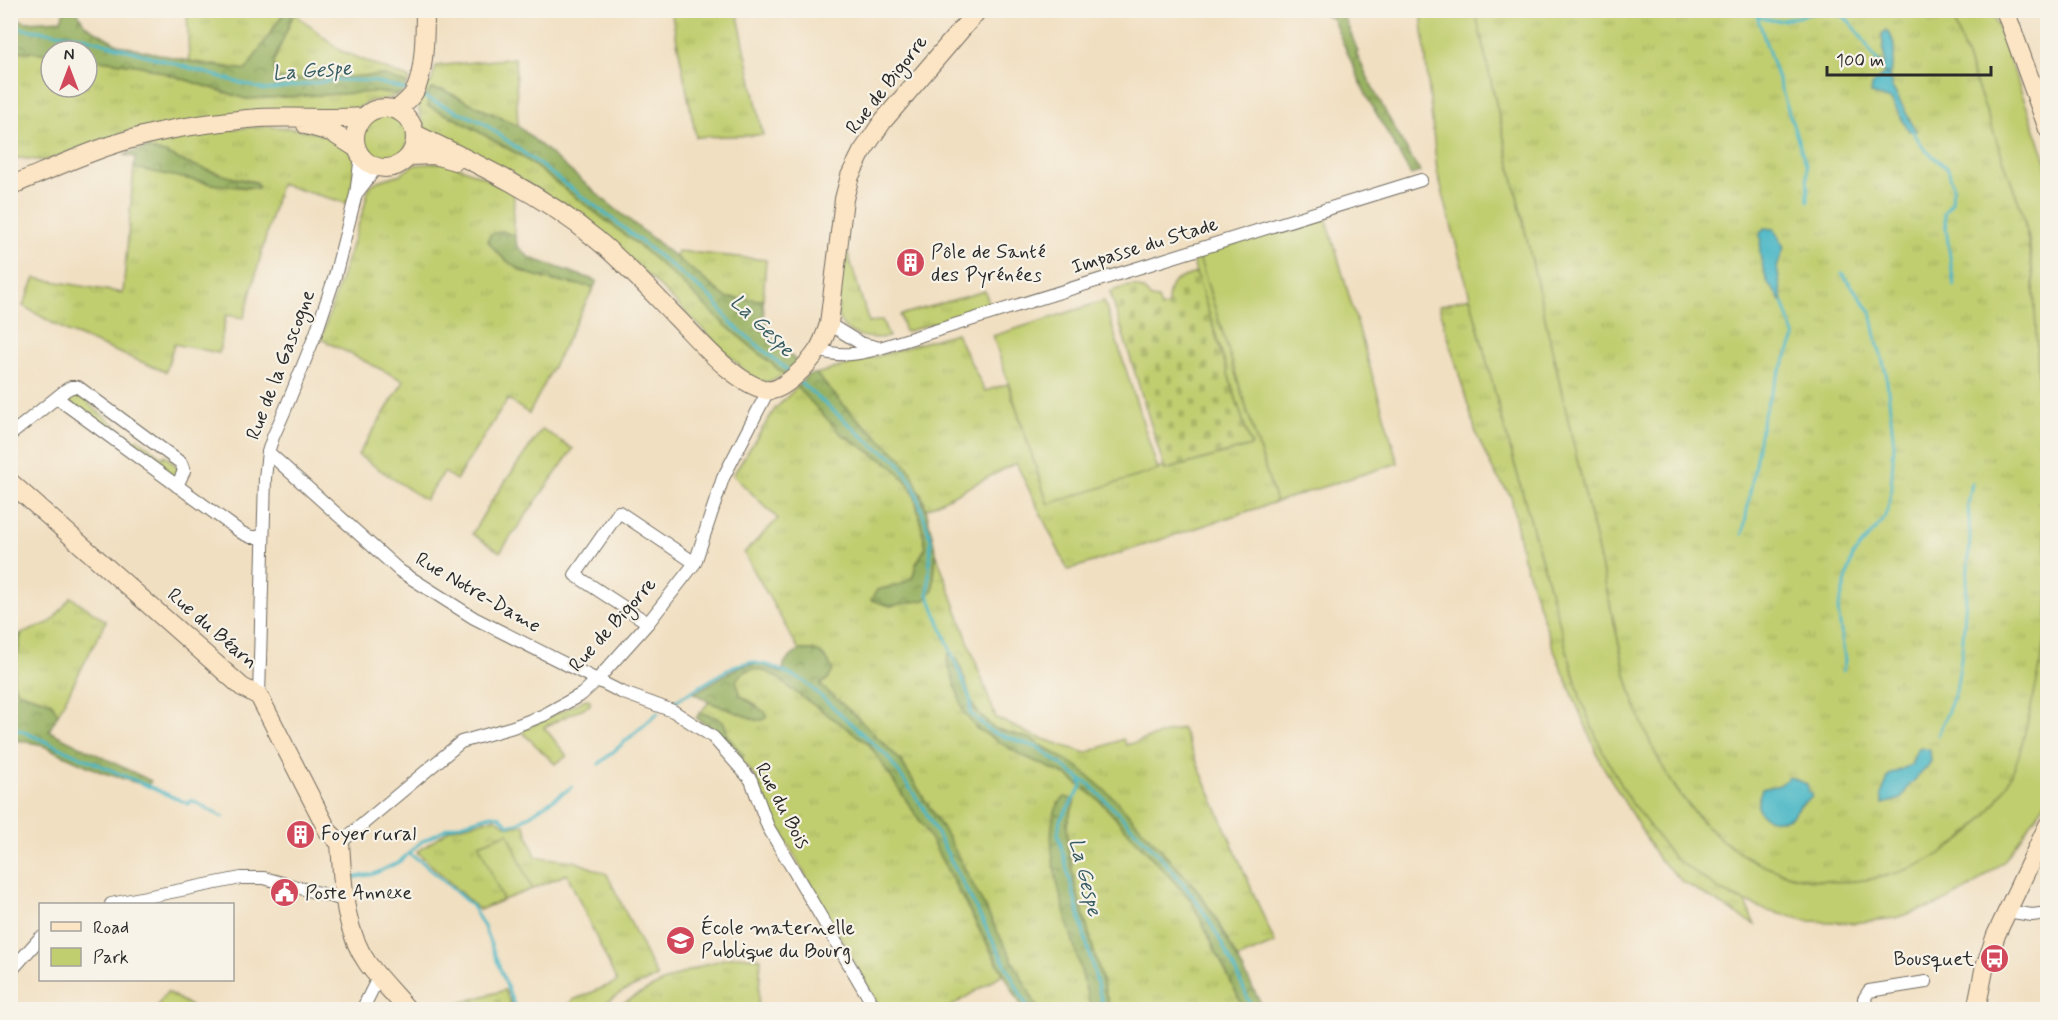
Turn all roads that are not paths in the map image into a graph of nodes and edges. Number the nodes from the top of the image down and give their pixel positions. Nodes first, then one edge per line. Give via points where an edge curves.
1 (425, 10) edge
2 (978, 10) edge
3 (2005, 10) edge
4 (397, 110) junction
5 (362, 117) junction
6 (247, 119) junction
7 (2048, 129) edge
8 (415, 134) junction
9 (358, 151) junction
10 (410, 156) junction
11 (376, 168) junction
12 (489, 170) junction
13 (1422, 180) dead end
14 (10, 186) edge
15 (356, 194) junction
16 (828, 324) junction
17 (879, 348) junction
18 (818, 350) junction
19 (768, 391) junction
20 (57, 398) junction
21 (10, 435) edge
22 (268, 452) junction
23 (10, 482) edge
24 (177, 486) junction
25 (263, 537) junction
26 (695, 563) junction
27 (648, 623) junction
28 (597, 680) junction
29 (259, 696) junction
30 (2048, 825) edge
31 (340, 843) junction
32 (344, 900) junction
33 (116, 903) edge
34 (2006, 911) junction
35 (2048, 913) edge
36 (39, 939) edge
37 (10, 972) edge
38 (379, 976) junction
39 (1926, 982) dead end
40 (362, 1010) edge
41 (408, 1010) edge
42 (876, 1010) edge
43 (1870, 1010) edge
44 (1976, 1010) edge

1 - 4 main road via 423,57 415,89
2 - 16 main road, Rue de Bigorre via 883,121 850,176
3 - 7 main road
4 - 5 main road via 379,108
4 - 8 main road via 411,122
5 - 6 main road
5 - 9 main road via 354,136
6 - 9 main road via 331,132
6 - 14 main road via 144,136 89,153
8 - 10 main road
8 - 12 main road
9 - 11 main road via 366,163
9 - 15 street, Rue de la Gascogne
10 - 11 main road via 396,167
10 - 12 main road via 434,155
11 - 15 street, Rue de la Gascogne
12 - 19 main road via 562,213 597,240 725,366
13 - 17 street, Impasse du Stade
15 - 22 street, Rue de la Gascogne via 316,333
16 - 17 street via 860,343
16 - 18 main road, Rue de Bigorre
17 - 18 street, Impasse du Stade via 847,355
18 - 19 main road, Rue de Bigorre via 785,384
19 - 26 street, Rue de Bigorre via 723,478
20 - 21 street
20 - 24 street
20 - 24 street via 71,387 78,387 115,414 181,463 184,471
22 - 25 street, Rue de la Gascogne
22 - 28 street, Rue Notre-Dame via 400,571 474,618
23 - 29 main road, Rue du Béarn via 242,687
24 - 25 street via 242,533
25 - 29 street, Rue de la Gascogne
26 - 27 street, Rue de Bigorre
26 - 27 street via 619,512 575,575
27 - 28 street, Rue de Bigorre
28 - 31 street, Rue de Bigorre via 582,694 544,715 461,742
28 - 42 street, Rue du Bois via 673,711 714,737 751,780 768,827
29 - 31 main road, Rue du Béarn via 328,831
30 - 34 main road
31 - 32 main road
32 - 33 street via 264,878 241,878
32 - 38 main road via 352,932 367,963
34 - 35 street
34 - 44 main road via 1984,970
36 - 37 street
38 - 40 street
38 - 41 main road
39 - 43 street via 1869,991 1864,999

